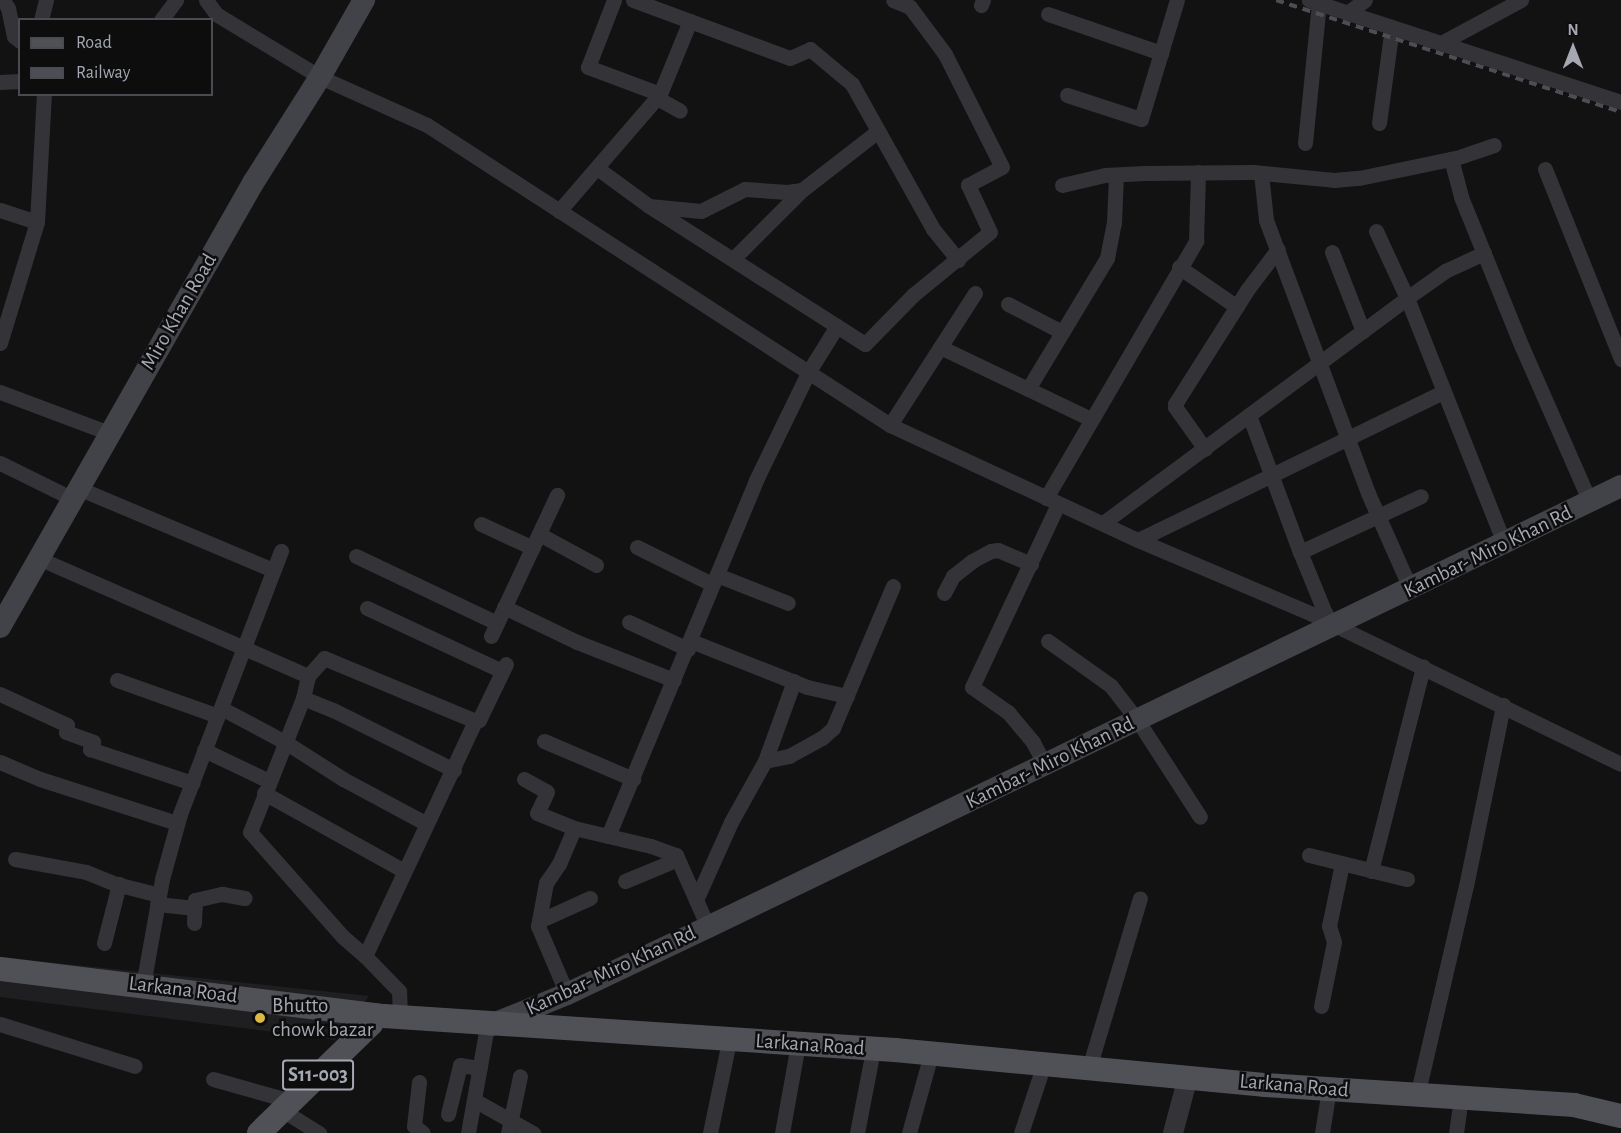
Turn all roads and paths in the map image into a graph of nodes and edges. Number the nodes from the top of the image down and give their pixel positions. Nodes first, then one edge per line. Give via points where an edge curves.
1 (3, 0) edge
2 (46, 0) edge
3 (176, 0) edge
4 (206, 0) edge
5 (364, 0) edge
6 (614, 0) edge
7 (633, 0) edge
8 (893, 0) edge
9 (1177, 0) edge
10 (1365, 0) edge
11 (1521, 0) edge
12 (1314, 2) edge
13 (911, 3) edge
14 (1347, 12) junction
15 (1048, 14) dead end
16 (42, 18) edge
17 (162, 18) edge
18 (690, 21) junction
19 (1392, 27) junction
20 (18, 39) edge
21 (1441, 43) junction
22 (1161, 53) junction
23 (320, 77) junction
24 (18, 81) edge
25 (0, 82) edge
26 (1066, 95) dead end
27 (44, 96) edge
28 (658, 96) junction
29 (1621, 102) edge
30 (680, 111) dead end
31 (1379, 123) dead end
32 (878, 131) junction
33 (1305, 143) dead end
34 (1494, 145) dead end
35 (1451, 159) junction
36 (597, 168) junction
37 (1545, 169) dead end
38 (1197, 172) junction
39 (1261, 173) junction
40 (1116, 175) junction
41 (1062, 185) dead end
42 (802, 190) junction
43 (650, 206) junction
44 (0, 210) edge
45 (559, 212) junction
46 (37, 222) junction
47 (1376, 231) dead end
48 (1278, 249) junction
49 (1332, 252) dead end
50 (1484, 253) junction
51 (733, 259) junction
52 (958, 260) junction
53 (1179, 267) junction
54 (975, 293) dead end
55 (1407, 298) junction
56 (1008, 304) dead end
57 (1237, 307) junction
58 (837, 326) junction
59 (1363, 331) junction
60 (1062, 332) junction
61 (0, 343) edge
62 (940, 347) junction
63 (1621, 359) edge
64 (1320, 364) junction
65 (809, 371) junction
66 (1029, 388) junction
67 (0, 392) edge
68 (1443, 392) junction
69 (1249, 415) junction
70 (1091, 419) junction
71 (890, 425) junction
72 (109, 433) junction
73 (1349, 437) junction
74 (1205, 449) junction
75 (0, 463) edge
76 (1271, 474) junction
77 (1621, 486) edge
78 (74, 493) junction
79 (558, 495) dead end
80 (1421, 496) dead end
81 (1052, 501) junction
82 (1590, 502) junction
83 (1379, 515) junction
84 (1103, 523) junction
85 (481, 524) dead end
86 (1138, 540) junction
87 (536, 541) junction
88 (1504, 545) junction
89 (637, 547) dead end
90 (281, 551) dead end
91 (1300, 552) junction
92 (356, 556) dead end
93 (38, 558) junction
94 (1030, 564) junction
95 (596, 565) dead end
96 (273, 570) junction
97 (715, 579) junction
98 (893, 586) dead end
99 (1411, 590) junction
100 (944, 593) dead end
101 (788, 603) dead end
102 (504, 607) junction
103 (367, 608) dead end
104 (629, 622) dead end
105 (1334, 625) junction
106 (0, 627) edge
107 (1048, 640) dead end
108 (690, 645) junction
109 (245, 647) junction
110 (1423, 667) junction
111 (308, 676) junction
112 (117, 680) dead end
113 (674, 680) junction
114 (794, 681) junction
115 (0, 694) edge
116 (847, 696) junction
117 (303, 698) junction
118 (1503, 705) junction
119 (219, 712) junction
120 (475, 721) junction
121 (1138, 721) junction
122 (544, 741) dead end
123 (285, 742) junction
124 (204, 750) junction
125 (765, 761) junction
126 (0, 762) edge
127 (1621, 764) edge
128 (1045, 765) junction
129 (454, 770) junction
130 (524, 779) dead end
131 (633, 779) junction
132 (192, 783) junction
133 (266, 787) junction
134 (1200, 817) dead end
135 (177, 823) junction
136 (427, 824) junction
137 (574, 828) junction
138 (608, 836) junction
139 (1309, 855) dead end
140 (15, 859) dead end
141 (678, 859) junction
142 (1342, 864) junction
143 (404, 871) junction
144 (1371, 871) junction
145 (1407, 879) dead end
146 (626, 881) dead end
147 (119, 884) junction
148 (245, 898) dead end
149 (590, 898) dead end
150 (1140, 898) dead end
151 (158, 899) junction
152 (696, 900) junction
153 (539, 921) junction
154 (708, 927) junction
155 (104, 943) dead end
156 (364, 956) junction
157 (0, 969) edge
158 (0, 980) edge
159 (143, 985) junction
160 (567, 994) junction
161 (1322, 1006) dead end
162 (382, 1018) junction
163 (0, 1024) edge
164 (486, 1029) junction
165 (652, 1039) junction
166 (727, 1051) junction
167 (795, 1055) junction
168 (871, 1060) junction
169 (928, 1065) junction
170 (135, 1066) dead end
171 (480, 1068) junction
172 (1089, 1068) junction
173 (520, 1076) dead end
174 (1040, 1076) junction
175 (213, 1079) dead end
176 (419, 1082) dead end
177 (1186, 1085) junction
178 (1417, 1096) junction
179 (474, 1100) junction
180 (1327, 1101) junction
181 (286, 1106) junction
182 (448, 1114) dead end
183 (1621, 1116) edge
184 (1457, 1122) edge
185 (510, 1126) edge
186 (259, 1133) edge
187 (319, 1133) edge
188 (423, 1133) edge
189 (468, 1133) edge
190 (533, 1133) edge
191 (710, 1133) edge
192 (782, 1133) edge
193 (857, 1133) edge
194 (909, 1133) edge
195 (1021, 1133) edge
196 (1173, 1133) edge
197 (1322, 1133) edge

1 - 20 street
2 - 16 street
3 - 17 street
4 - 23 street via 216,14
5 - 23 main road, Miro Khan Road
6 - 28 street via 588,67
7 - 18 street
8 - 13 street
9 - 22 street
10 - 14 street
11 - 21 street
12 - 14 street
12 - 33 street
13 - 52 street via 945,54 1002,167 968,185 990,232
14 - 19 street
15 - 22 street
18 - 28 street
18 - 32 street via 790,58 810,49 852,84
19 - 21 street
19 - 31 street
21 - 29 street
22 - 26 street via 1141,119
23 - 45 street via 427,125
23 - 72 main road, Miro Khan Road via 253,183
24 - 25 street
27 - 46 street
28 - 30 street
28 - 36 street
32 - 42 street
32 - 52 street via 933,229
34 - 35 street
35 - 39 street via 1334,180
35 - 50 street
36 - 43 street
36 - 45 street
37 - 63 street
38 - 39 street
38 - 40 street
38 - 53 street via 1196,241
39 - 48 street via 1266,220
40 - 41 street
40 - 60 street via 1114,224 1107,258
42 - 43 street via 745,189 700,211
42 - 51 street
43 - 51 street
44 - 46 street
45 - 65 street
46 - 61 street
47 - 55 street
48 - 57 street
48 - 64 street
49 - 59 street
50 - 55 street via 1445,271
50 - 82 street
51 - 58 street
52 - 58 street via 913,295 865,344
53 - 57 street
53 - 70 street
54 - 62 street
55 - 59 street
55 - 68 street
56 - 60 street
57 - 74 street via 1174,407
58 - 65 street
59 - 64 street
60 - 66 street
62 - 66 street
62 - 71 street
64 - 69 street
64 - 73 street
65 - 71 street
65 - 97 street via 756,480
66 - 70 street
67 - 72 street
68 - 73 street
68 - 88 street
69 - 74 street
69 - 76 street
70 - 81 street
71 - 81 street
72 - 78 main road, Miro Khan Road
73 - 76 street
73 - 83 street
74 - 84 street
75 - 78 street
76 - 86 street
76 - 91 street
77 - 82 main road, Kambar- Miro Khan Rd
78 - 93 main road, Miro Khan Road
78 - 96 street
79 - 87 street
80 - 83 street
81 - 84 street
81 - 94 street
82 - 88 main road, Kambar- Miro Khan Rd
83 - 91 street
83 - 99 street
84 - 86 street
85 - 87 street
86 - 105 street
87 - 95 street
87 - 102 street
88 - 99 main road, Kambar- Miro Khan Rd
89 - 97 street
90 - 96 street
91 - 105 street via 1325,613
92 - 102 street via 494,630
93 - 106 main road, Miro Khan Road
93 - 109 street
94 - 100 street via 992,551 953,576
94 - 128 street via 972,687 1009,712
96 - 109 street
97 - 101 street
97 - 108 street
98 - 116 street
99 - 105 main road, Kambar- Miro Khan Rd
102 - 113 street via 577,642
103 - 120 street via 504,667 479,720
104 - 108 street
105 - 110 street
105 - 121 main road, Kambar- Miro Khan Rd
107 - 121 street via 1111,686
108 - 113 street
108 - 114 street
109 - 111 street
109 - 119 street
110 - 118 street
110 - 144 street
111 - 117 street
111 - 120 street via 324,658
112 - 119 street
113 - 131 street
114 - 116 street
114 - 125 street
115 - 132 street via 67,725 66,732 93,742 90,749
116 - 125 street via 833,728 822,738 789,756
117 - 123 street
117 - 129 street
118 - 127 street
118 - 178 street
119 - 123 street
119 - 124 street
120 - 129 street
121 - 128 main road, Kambar- Miro Khan Rd
121 - 134 street
122 - 131 street
123 - 133 street
123 - 136 street via 343,779
124 - 132 street
124 - 133 street
125 - 152 street via 731,822
126 - 135 street via 40,779
128 - 154 main road, Kambar- Miro Khan Rd
129 - 136 street
130 - 137 street via 547,792 537,813
131 - 138 street
132 - 135 street
133 - 143 street
133 - 156 street via 250,832 343,938
135 - 151 street
136 - 143 street
137 - 138 street
137 - 153 street via 546,883
138 - 141 street via 651,846
139 - 142 street
140 - 147 street via 87,872
141 - 146 street
141 - 152 street
142 - 144 street
142 - 161 street via 1329,926 1334,942
143 - 156 street
144 - 145 street
147 - 151 street
147 - 155 street
148 - 151 street via 222,894 195,900 194,916
149 - 153 street
150 - 172 street
151 - 159 street
152 - 154 street
153 - 160 street
154 - 160 main road, Kambar- Miro Khan Rd
156 - 162 street via 399,991
157 - 159 main road, Larkana Road
158 - 162 main road, Larkana Road
159 - 162 main road, Larkana Road
160 - 164 main road, Kambar- Miro Khan Rd
162 - 164 main road, Larkana Road
162 - 181 main road, S11-003
163 - 170 street
164 - 165 main road, Larkana Road
164 - 171 street
165 - 166 main road, Larkana Road
165 - 172 main road, Larkana Road via 895,1050
166 - 167 main road, Larkana Road
166 - 191 street
167 - 168 main road, Larkana Road
167 - 192 street
168 - 169 main road, Larkana Road
168 - 193 street
169 - 174 main road, Larkana Road
169 - 194 street
171 - 179 street
171 - 182 street via 460,1065
172 - 177 main road, Larkana Road
173 - 185 street
174 - 177 main road, Larkana Road
174 - 195 street
175 - 181 street
176 - 188 street via 414,1126
177 - 178 main road, Larkana Road
177 - 180 main road, Larkana Road
177 - 196 street
178 - 183 main road, Larkana Road via 1574,1106
179 - 185 street
179 - 189 street
180 - 184 main road, Larkana Road
180 - 197 street
181 - 186 main road, S11-003
181 - 187 street
183 - 184 main road, Larkana Road
185 - 190 street

